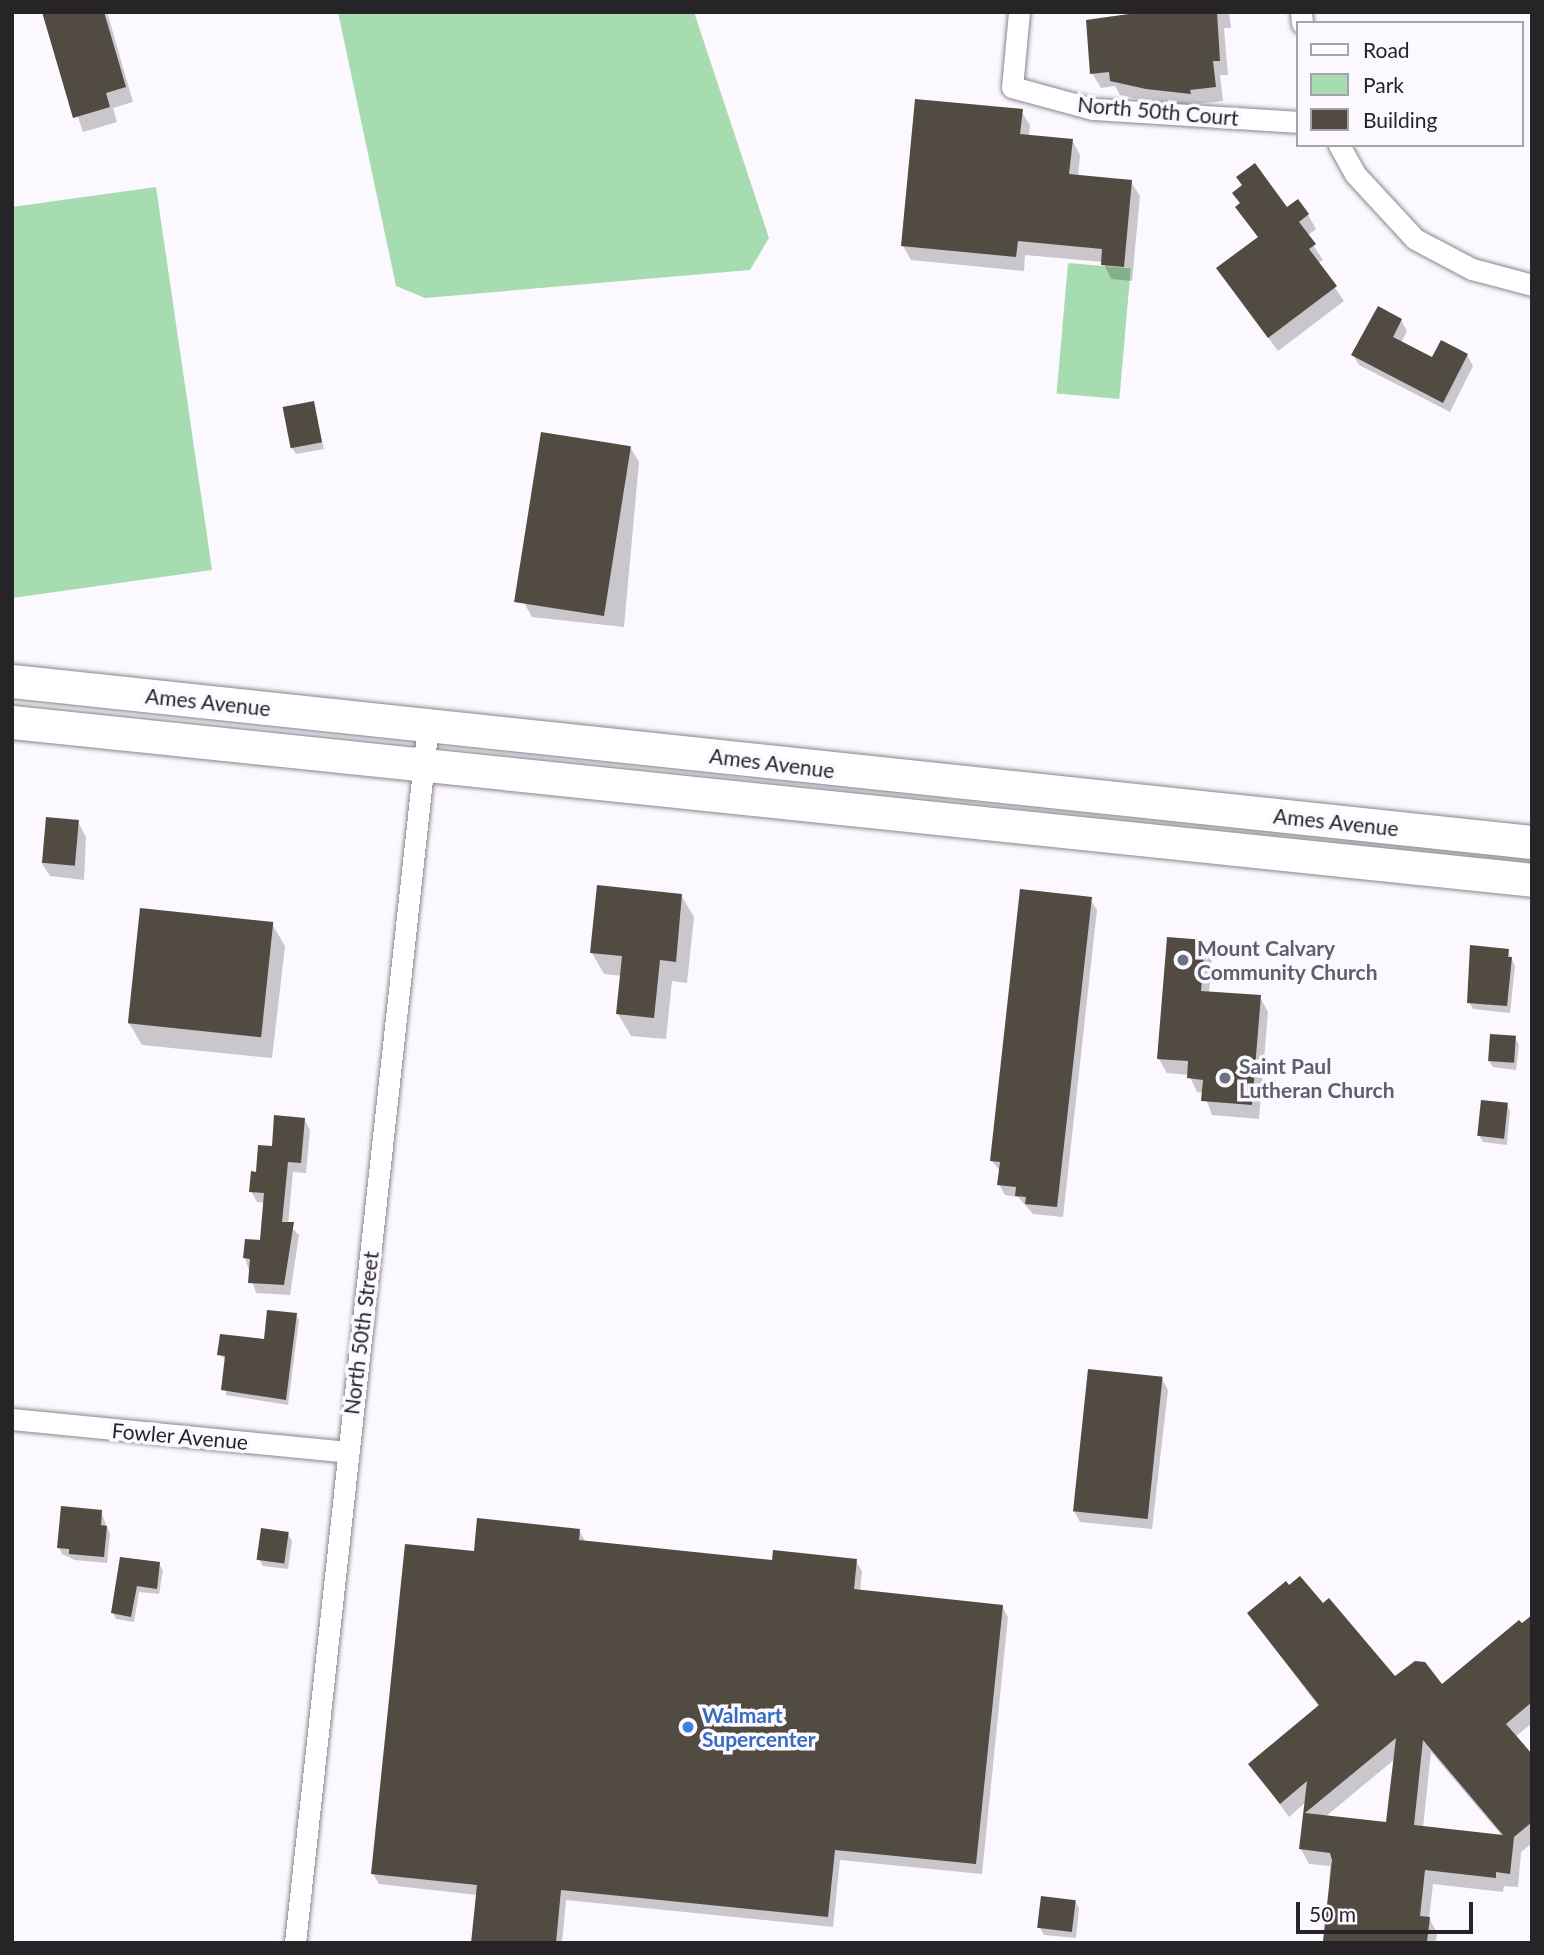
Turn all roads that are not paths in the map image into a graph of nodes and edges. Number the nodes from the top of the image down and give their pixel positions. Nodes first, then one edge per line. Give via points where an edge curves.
1 (1019, 12) edge
2 (1296, 122) edge
3 (1340, 147) edge
4 (1532, 285) edge
5 (12, 681) edge
6 (12, 722) edge
7 (428, 724) junction
8 (423, 765) junction
9 (1532, 842) edge
10 (1532, 880) edge
11 (12, 1419) edge
12 (347, 1451) junction
13 (295, 1943) edge

1 - 2 street, North 50th Court via 1012,87 1093,109
3 - 4 street via 1355,174 1415,239 1472,269
5 - 7 main road, Ames Avenue
6 - 8 main road, Ames Avenue
7 - 8 street, North 50th Street
7 - 9 main road, Ames Avenue
8 - 10 main road, Ames Avenue
8 - 12 street, North 50th Street
11 - 12 street, Fowler Avenue
12 - 13 street, North 50th Street

